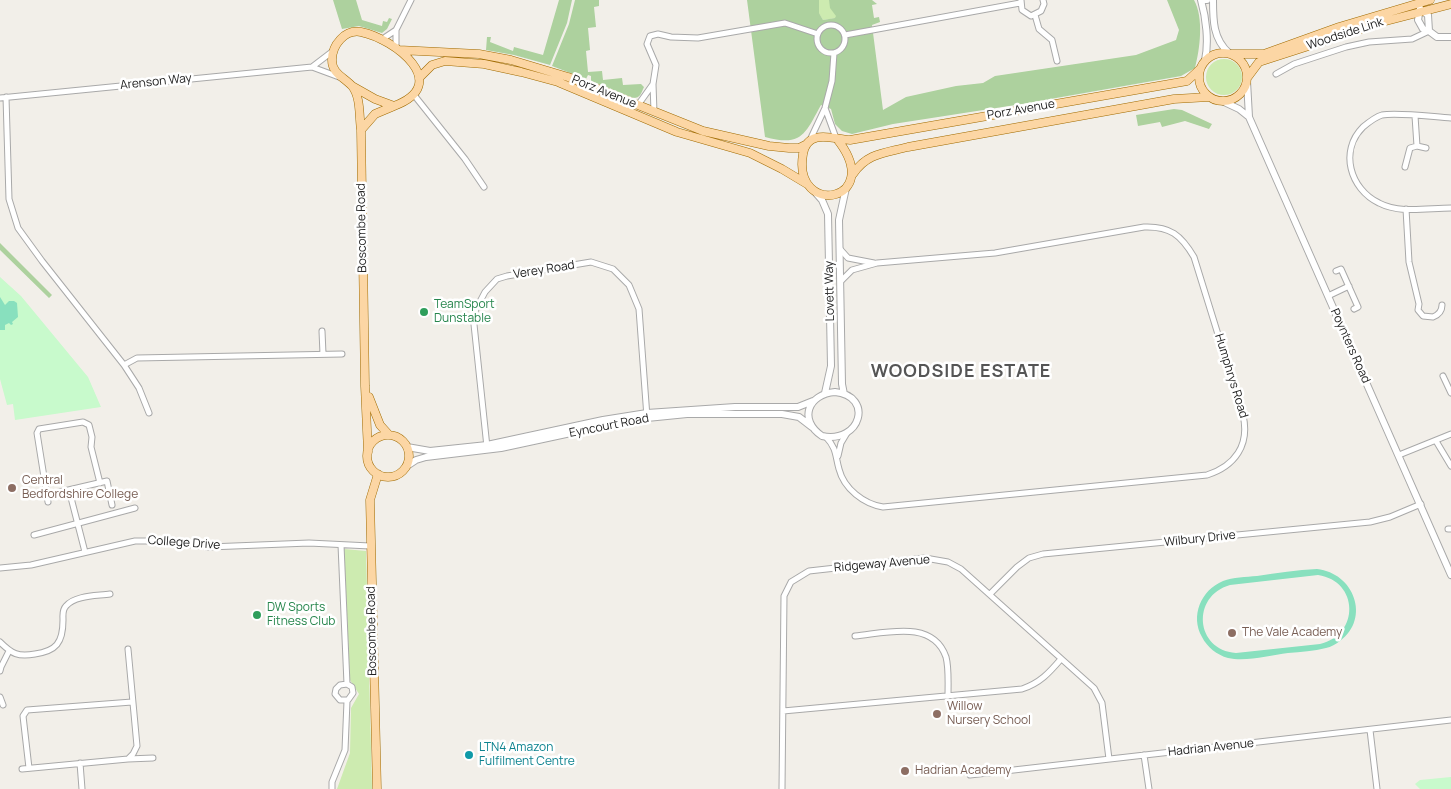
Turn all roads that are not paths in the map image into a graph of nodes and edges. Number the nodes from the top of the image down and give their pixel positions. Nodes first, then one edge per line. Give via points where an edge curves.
1 (411, 0) edge
2 (1044, 0) edge
3 (1201, 0) edge
4 (1213, 0) edge
5 (1430, 0) edge
6 (1020, 2) edge
7 (1451, 4) edge
8 (1420, 7) junction
9 (1035, 15) junction
10 (396, 30) junction
11 (1429, 30) junction
12 (818, 34) junction
13 (845, 35) junction
14 (1451, 37) edge
15 (381, 40) junction
16 (397, 49) junction
17 (333, 51) junction
18 (834, 53) junction
19 (1229, 54) junction
20 (1205, 60) junction
21 (1057, 61) dead end
22 (312, 66) junction
23 (1200, 69) junction
24 (1276, 74) dead end
25 (341, 78) junction
26 (419, 78) junction
27 (1247, 80) junction
28 (653, 84) junction
29 (352, 86) junction
30 (414, 95) junction
31 (1209, 97) junction
32 (3, 98) edge
33 (1222, 101) junction
34 (394, 106) junction
35 (638, 106) junction
36 (825, 108) junction
37 (654, 112) junction
38 (1415, 116) junction
39 (1250, 117) junction
40 (1451, 118) edge
41 (361, 130) junction
42 (837, 138) junction
43 (808, 142) junction
44 (1417, 146) junction
45 (1426, 148) dead end
46 (1405, 167) dead end
47 (853, 174) junction
48 (807, 184) junction
49 (484, 187) dead end
50 (846, 188) junction
51 (814, 191) junction
52 (1451, 208) edge
53 (1406, 209) junction
54 (840, 248) junction
55 (877, 263) junction
56 (1336, 271) dead end
57 (841, 281) junction
58 (1349, 286) junction
59 (1328, 296) junction
60 (1442, 305) dead end
61 (1354, 309) dead end
62 (322, 331) dead end
63 (323, 354) junction
64 (342, 354) dead end
65 (124, 365) junction
66 (1443, 376) dead end
67 (365, 386) junction
68 (825, 393) junction
69 (844, 394) junction
70 (1451, 394) edge
71 (813, 401) junction
72 (149, 413) dead end
73 (647, 415) junction
74 (812, 427) junction
75 (847, 433) junction
76 (1451, 434) edge
77 (389, 435) junction
78 (826, 437) junction
79 (1436, 441) junction
80 (407, 447) junction
81 (487, 448) junction
82 (368, 452) junction
83 (1400, 455) junction
84 (837, 459) junction
85 (407, 466) junction
86 (1451, 466) edge
87 (378, 474) junction
88 (100, 482) junction
89 (69, 490) junction
90 (47, 495) junction
91 (48, 502) dead end
92 (1421, 504) junction
93 (112, 505) dead end
94 (135, 508) dead end
95 (78, 524) junction
96 (34, 535) dead end
97 (341, 545) junction
98 (370, 546) junction
99 (85, 552) junction
100 (0, 568) edge
101 (1451, 576) edge
102 (110, 594) dead end
103 (990, 594) junction
104 (856, 636) dead end
105 (0, 642) edge
106 (128, 649) dead end
107 (9, 651) junction
108 (1061, 659) junction
109 (0, 672) edge
110 (347, 684) junction
111 (948, 696) junction
112 (0, 697) edge
113 (347, 701) junction
114 (132, 702) junction
115 (3, 705) dead end
116 (783, 711) junction
117 (1451, 720) edge
118 (1370, 730) junction
119 (1144, 755) junction
120 (153, 758) dead end
121 (128, 759) junction
122 (1110, 759) junction
123 (80, 763) junction
124 (29, 768) junction
125 (22, 769) dead end
126 (970, 775) dead end
127 (82, 789) edge
128 (332, 789) edge
129 (377, 789) edge
130 (782, 789) edge
131 (1149, 789) edge
132 (1377, 789) edge

1 - 10 street
2 - 9 street via 1043,8
3 - 20 street via 1207,50
4 - 19 street via 1216,36
5 - 8 main road, Woodside Link
6 - 9 street via 1024,13
6 - 13 street
7 - 8 main road, Woodside Link
8 - 11 street via 1428,15
8 - 19 main road, Woodside Link via 1339,27 1264,54
8 - 27 main road, Woodside Link via 1259,62
9 - 21 street via 1039,29 1052,40
10 - 15 street
10 - 16 street
11 - 14 street via 1436,37
11 - 24 street via 1412,39 1346,47 1294,64
12 - 13 street via 823,27 832,24
12 - 18 street via 820,48
12 - 28 street via 785,23 698,38 650,36 647,44 656,65
13 - 18 street via 842,48
15 - 16 main road
15 - 17 main road via 360,32 349,33 339,40
16 - 26 main road via 410,58
16 - 35 main road, Porz Avenue via 479,54 511,60 568,77
17 - 22 street, Arenson Way
17 - 25 main road via 333,68
18 - 36 street via 832,81
19 - 20 main road via 1216,54
19 - 27 main road via 1236,56 1244,66
20 - 23 main road
22 - 25 street, Arenson Way
22 - 32 street, Arenson Way
23 - 31 main road via 1199,81
23 - 42 main road, Porz Avenue via 1187,81 850,140
25 - 29 main road
26 - 30 main road
26 - 48 main road, Porz Avenue via 432,65 445,61 484,64 558,82 677,132 750,153
27 - 33 main road via 1241,93
27 - 39 street, Poynters Road
28 - 35 street
28 - 37 street
29 - 34 main road
29 - 41 main road, Boscombe Road
30 - 34 main road
30 - 49 street
31 - 33 main road
31 - 47 main road, Porz Avenue via 1174,99 908,147 873,156 860,163
32 - 65 street via 9,199 18,228
33 - 39 street
34 - 41 main road via 375,114
35 - 37 main road, Porz Avenue
36 - 42 street
36 - 43 street
37 - 43 main road, Porz Avenue via 703,131 737,139 789,148 799,148
38 - 40 street
38 - 44 street
38 - 53 street via 1386,115 1372,120 1355,137 1350,153 1351,170 1366,194 1390,208
39 - 59 street, Poynters Road
41 - 67 main road, Boscombe Road
42 - 43 main road via 817,137
42 - 47 main road via 850,160
43 - 48 main road via 802,162
44 - 45 street
44 - 46 street via 1410,148
47 - 50 main road
48 - 51 main road
50 - 51 main road via 829,196
50 - 54 street, Lovett Way via 839,220
51 - 68 street, Lovett Way via 828,214 831,366
52 - 53 street
53 - 60 street via 1409,262 1418,310 1423,316 1433,317 1440,312
54 - 55 street, Humphrys Road via 848,258
54 - 57 street, Lovett Way
55 - 57 street, Humphrys Road via 852,270
55 - 84 street, Humphrys Road via 995,253 1144,227 1170,231 1184,241 1194,256 1243,415 1245,436 1229,465 1207,475 883,507 868,503 848,486
56 - 58 street via 1341,269
57 - 69 street, Lovett Way
58 - 59 street
58 - 61 street via 1358,307
59 - 83 street, Poynters Road
62 - 63 street
63 - 64 street
63 - 65 street via 137,358
65 - 72 street via 139,388
66 - 70 street
67 - 77 main road, Boscombe Road via 380,425
67 - 82 main road, Boscombe Road
68 - 69 street
68 - 71 street
69 - 75 street via 855,403 858,414 855,425
71 - 73 street, Eyncourt Road via 798,407 735,407
71 - 74 street via 808,415
73 - 74 street, Eyncourt Road via 782,414 799,417
73 - 81 street, Eyncourt Road via 603,420
73 - 81 street, Verey Road via 639,309 629,285 613,269 591,262 507,276 497,279 485,292 474,316
74 - 78 street
75 - 78 street
75 - 84 street
76 - 79 street
77 - 80 main road via 403,441
77 - 82 main road via 375,440
78 - 84 street, Humphrys Road via 835,447
79 - 83 street
79 - 86 street
80 - 81 street, Eyncourt Road via 432,451
80 - 85 main road
81 - 85 street, Eyncourt Road via 426,457
82 - 87 main road via 369,465
83 - 92 street, Poynters Road
85 - 87 main road via 397,475
87 - 98 main road, Boscombe Road via 370,500
88 - 89 street
88 - 90 street via 88,425 83,422 40,429 37,433
88 - 93 street via 106,481
89 - 90 street
89 - 95 street
90 - 91 street
92 - 101 street, Poynters Road
92 - 103 street, Wilbury Drive via 1370,522 1043,554 1023,562
94 - 95 street
95 - 96 street
95 - 99 street
97 - 98 street, College Drive
97 - 99 street, College Drive via 209,546 134,541
97 - 110 street
98 - 129 main road, Boscombe Road
99 - 100 street, College Drive via 30,565
102 - 107 street via 72,600 66,605 62,611 61,639 49,652 21,656
103 - 108 street, Ridgeway Avenue
103 - 116 street, Ridgeway Avenue via 961,569 936,559 809,571 799,575 784,596
104 - 111 street via 913,630 927,634 939,643 946,658
105 - 107 street
106 - 114 street
107 - 109 street
108 - 111 street via 1036,684 1022,689
108 - 122 street, Ridgeway Avenue via 1094,688 1102,703
110 - 113 street via 353,693
110 - 113 street via 340,684 335,692 339,700
111 - 116 street
112 - 115 street
113 - 128 street via 345,750
114 - 121 street via 136,746
114 - 124 street via 27,710 23,716
116 - 130 street, Ridgeway Avenue
117 - 118 street, Hadrian Avenue
118 - 119 street, Hadrian Avenue
118 - 132 street
119 - 122 street, Hadrian Avenue
119 - 131 street
120 - 121 street
121 - 123 street
122 - 126 street, Hadrian Avenue
123 - 124 street
123 - 127 street
124 - 125 street

